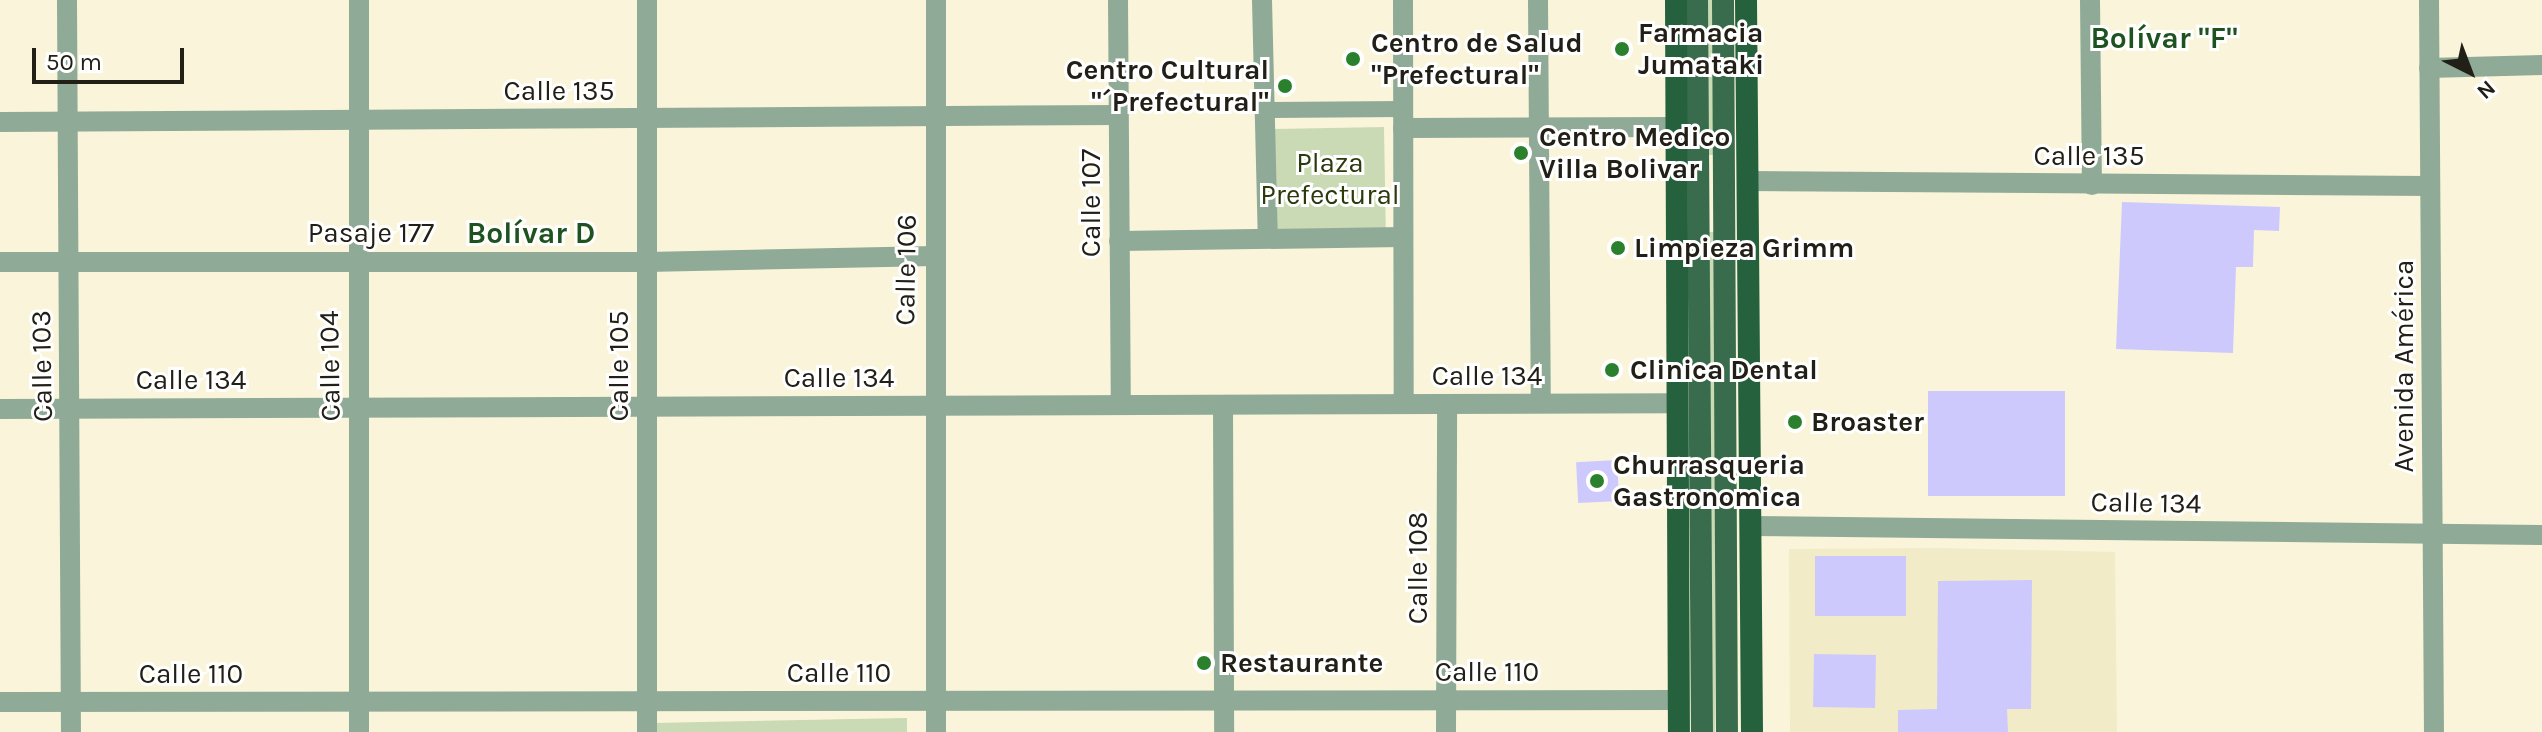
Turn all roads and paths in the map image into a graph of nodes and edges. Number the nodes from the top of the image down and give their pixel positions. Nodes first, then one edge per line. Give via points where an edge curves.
1 (67, 0) edge
2 (359, 0) edge
3 (647, 0) edge
4 (936, 0) edge
5 (1118, 0) edge
6 (1262, 0) edge
7 (1403, 0) edge
8 (1538, 0) edge
9 (1676, 0) edge
10 (1697, 0) edge
11 (1723, 0) edge
12 (1746, 0) edge
13 (2090, 0) edge
14 (2429, 0) edge
15 (2542, 65) edge
16 (2429, 68) junction
17 (1265, 110) junction
18 (1118, 115) junction
19 (936, 117) junction
20 (647, 118) junction
21 (1403, 119) junction
22 (358, 120) junction
23 (0, 122) edge
24 (68, 122) junction
25 (1676, 127) junction
26 (1538, 128) junction
27 (1747, 181) junction
28 (2092, 185) junction
29 (2430, 186) junction
30 (1403, 237) junction
31 (1268, 238) junction
32 (1119, 241) junction
33 (935, 256) junction
34 (68, 261) junction
35 (356, 261) junction
36 (0, 262) edge
37 (647, 262) junction
38 (1541, 403) junction
39 (1677, 403) junction
40 (1404, 404) junction
41 (1447, 404) junction
42 (932, 405) junction
43 (1121, 405) junction
44 (1223, 405) junction
45 (647, 406) junction
46 (359, 407) junction
47 (71, 408) junction
48 (0, 409) edge
49 (1750, 526) junction
50 (2433, 535) junction
51 (2542, 535) edge
52 (1224, 700) junction
53 (1446, 700) junction
54 (1679, 700) junction
55 (647, 701) junction
56 (936, 701) junction
57 (0, 702) edge
58 (71, 702) junction
59 (359, 702) junction
60 (71, 732) edge
61 (359, 732) edge
62 (647, 732) edge
63 (936, 732) edge
64 (1224, 732) edge
65 (1446, 732) edge
66 (1679, 732) edge
67 (1702, 732) edge
68 (1727, 732) edge
69 (1752, 732) edge
70 (2434, 732) edge

1 - 24 street, Calle 103
2 - 22 street, Calle 104
3 - 20 street, Calle 105
4 - 19 street, Calle 106
5 - 18 street, Calle 107
6 - 17 street
7 - 21 street
8 - 26 street
9 - 25 highway
10 - 67 main road
11 - 68 main road
12 - 27 highway
13 - 28 street
14 - 16 street, Avenida América
15 - 16 street
16 - 29 street, Avenida América
17 - 21 street
17 - 31 street
18 - 19 street, Calle 135
18 - 32 street, Calle 107
19 - 20 street, Calle 135
19 - 33 street, Calle 106
20 - 22 street, Calle 135
20 - 37 street, Calle 105
21 - 26 street
21 - 30 street
22 - 24 street, Calle 135
22 - 35 street, Calle 104
23 - 24 street, Calle 135
24 - 34 street, Calle 103
25 - 26 street
25 - 39 highway
26 - 38 street
27 - 28 street, Calle 135
27 - 49 highway
28 - 29 street, Calle 135
29 - 50 street, Avenida América
30 - 31 street
30 - 40 street
31 - 32 street
32 - 43 street, Calle 107
33 - 37 street, Pasaje 177
33 - 42 street, Calle 106
34 - 35 street, Pasaje 177
34 - 36 street, Pasaje 177
34 - 47 street, Calle 103
35 - 37 street, Pasaje 177
35 - 46 street, Calle 104
37 - 45 street, Calle 105
38 - 39 street, Calle 134
38 - 41 street, Calle 134
39 - 54 highway
40 - 41 street, Calle 134
40 - 44 street, Calle 134
41 - 53 street, Calle 108
42 - 43 street, Calle 134
42 - 45 street, Calle 134
42 - 56 street, Calle 106
43 - 44 street, Calle 134
44 - 52 street
45 - 46 street, Calle 134
45 - 55 street, Calle 105
46 - 47 street, Calle 134
46 - 59 street, Calle 104
47 - 48 street, Calle 134
47 - 58 street, Calle 103
49 - 50 street, Calle 134
49 - 69 highway
50 - 51 street, Calle 134
50 - 70 street, Avenida América
52 - 53 street, Calle 110
52 - 56 street, Calle 110
52 - 64 street
53 - 54 street, Calle 110
53 - 65 street, Calle 108
54 - 66 highway
55 - 56 street, Calle 110
55 - 59 street, Calle 110
55 - 62 street, Calle 105
56 - 63 street, Calle 106
57 - 58 street, Calle 110
58 - 59 street, Calle 110
58 - 60 street, Calle 103
59 - 61 street, Calle 104

